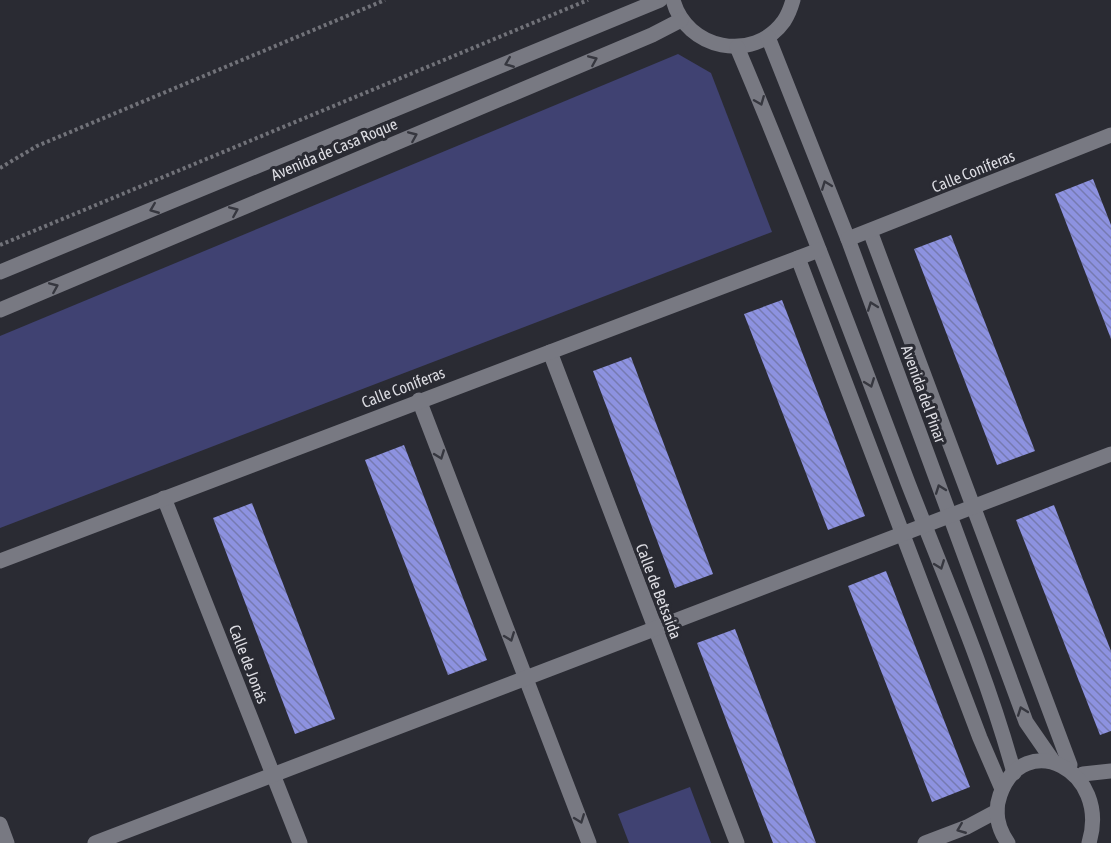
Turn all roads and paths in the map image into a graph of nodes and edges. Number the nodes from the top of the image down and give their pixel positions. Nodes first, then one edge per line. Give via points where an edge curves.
1 (385, 0) edge
2 (588, 0) edge
3 (660, 0) edge
4 (673, 0) edge
5 (793, 0) edge
6 (681, 20) junction
7 (768, 37) junction
8 (737, 47) junction
9 (1111, 135) edge
10 (0, 168) edge
11 (870, 231) junction
12 (848, 239) junction
13 (0, 245) edge
14 (819, 250) junction
15 (798, 258) junction
16 (0, 272) edge
17 (0, 310) edge
18 (550, 352) junction
19 (419, 400) junction
20 (1111, 454) edge
21 (164, 498) junction
22 (973, 507) junction
23 (950, 516) junction
24 (925, 525) junction
25 (902, 534) junction
26 (0, 561) edge
27 (654, 629) junction
28 (526, 678) junction
29 (1053, 761) junction
30 (1070, 765) junction
31 (1111, 771) edge
32 (1014, 773) junction
33 (1083, 774) junction
34 (273, 775) junction
35 (1002, 789) junction
36 (997, 811) junction
37 (0, 824) edge
38 (7, 843) edge
39 (95, 843) edge
40 (300, 843) edge
41 (589, 843) edge
42 (737, 843) edge
43 (925, 843) edge
44 (1008, 843) edge
45 (1089, 843) edge

1 - 10 path via 37,146
2 - 13 path
3 -> 16 street, Avenida de Casa Roque
4 - 6 street
5 - 7 street via 784,21
6 - 8 street via 696,36 716,45
17 -> 6 street, Avenida de Casa Roque
7 - 8 street
12 -> 7 street, Avenida del Pinar
8 -> 14 street
9 - 11 street, Calle Coníferas
11 - 12 street, Calle Coníferas
11 - 22 street, Avenida del Pinar
23 -> 12 street, Avenida del Pinar
14 - 15 street, Calle Coníferas
14 -> 24 street
15 - 18 street, Calle Coníferas
15 - 25 street
18 - 19 street, Calle Coníferas
18 - 27 street, Calle de Betsaida
19 - 21 street, Calle Coníferas
19 -> 28 street
20 - 22 street
21 - 26 street, Calle Coníferas
21 - 34 street, Calle de Jonás
22 - 23 street
22 - 30 street, Avenida del Pinar
23 - 24 street
29 -> 23 street, Avenida del Pinar via 1026,722
24 - 25 street
24 -> 32 street via 1003,730
25 - 27 street
25 - 35 street
27 - 28 street
27 - 42 street, Calle de Betsaida
28 - 34 street
28 -> 41 street
29 - 30 street
29 - 32 street via 1039,761
30 - 33 street
31 - 33 street
32 - 35 street
33 - 45 street via 1096,794 1102,815
34 - 39 street
34 - 40 street, Calle de Jonás
35 - 36 street
36 -> 43 street
36 - 44 street via 998,824
37 - 38 street

